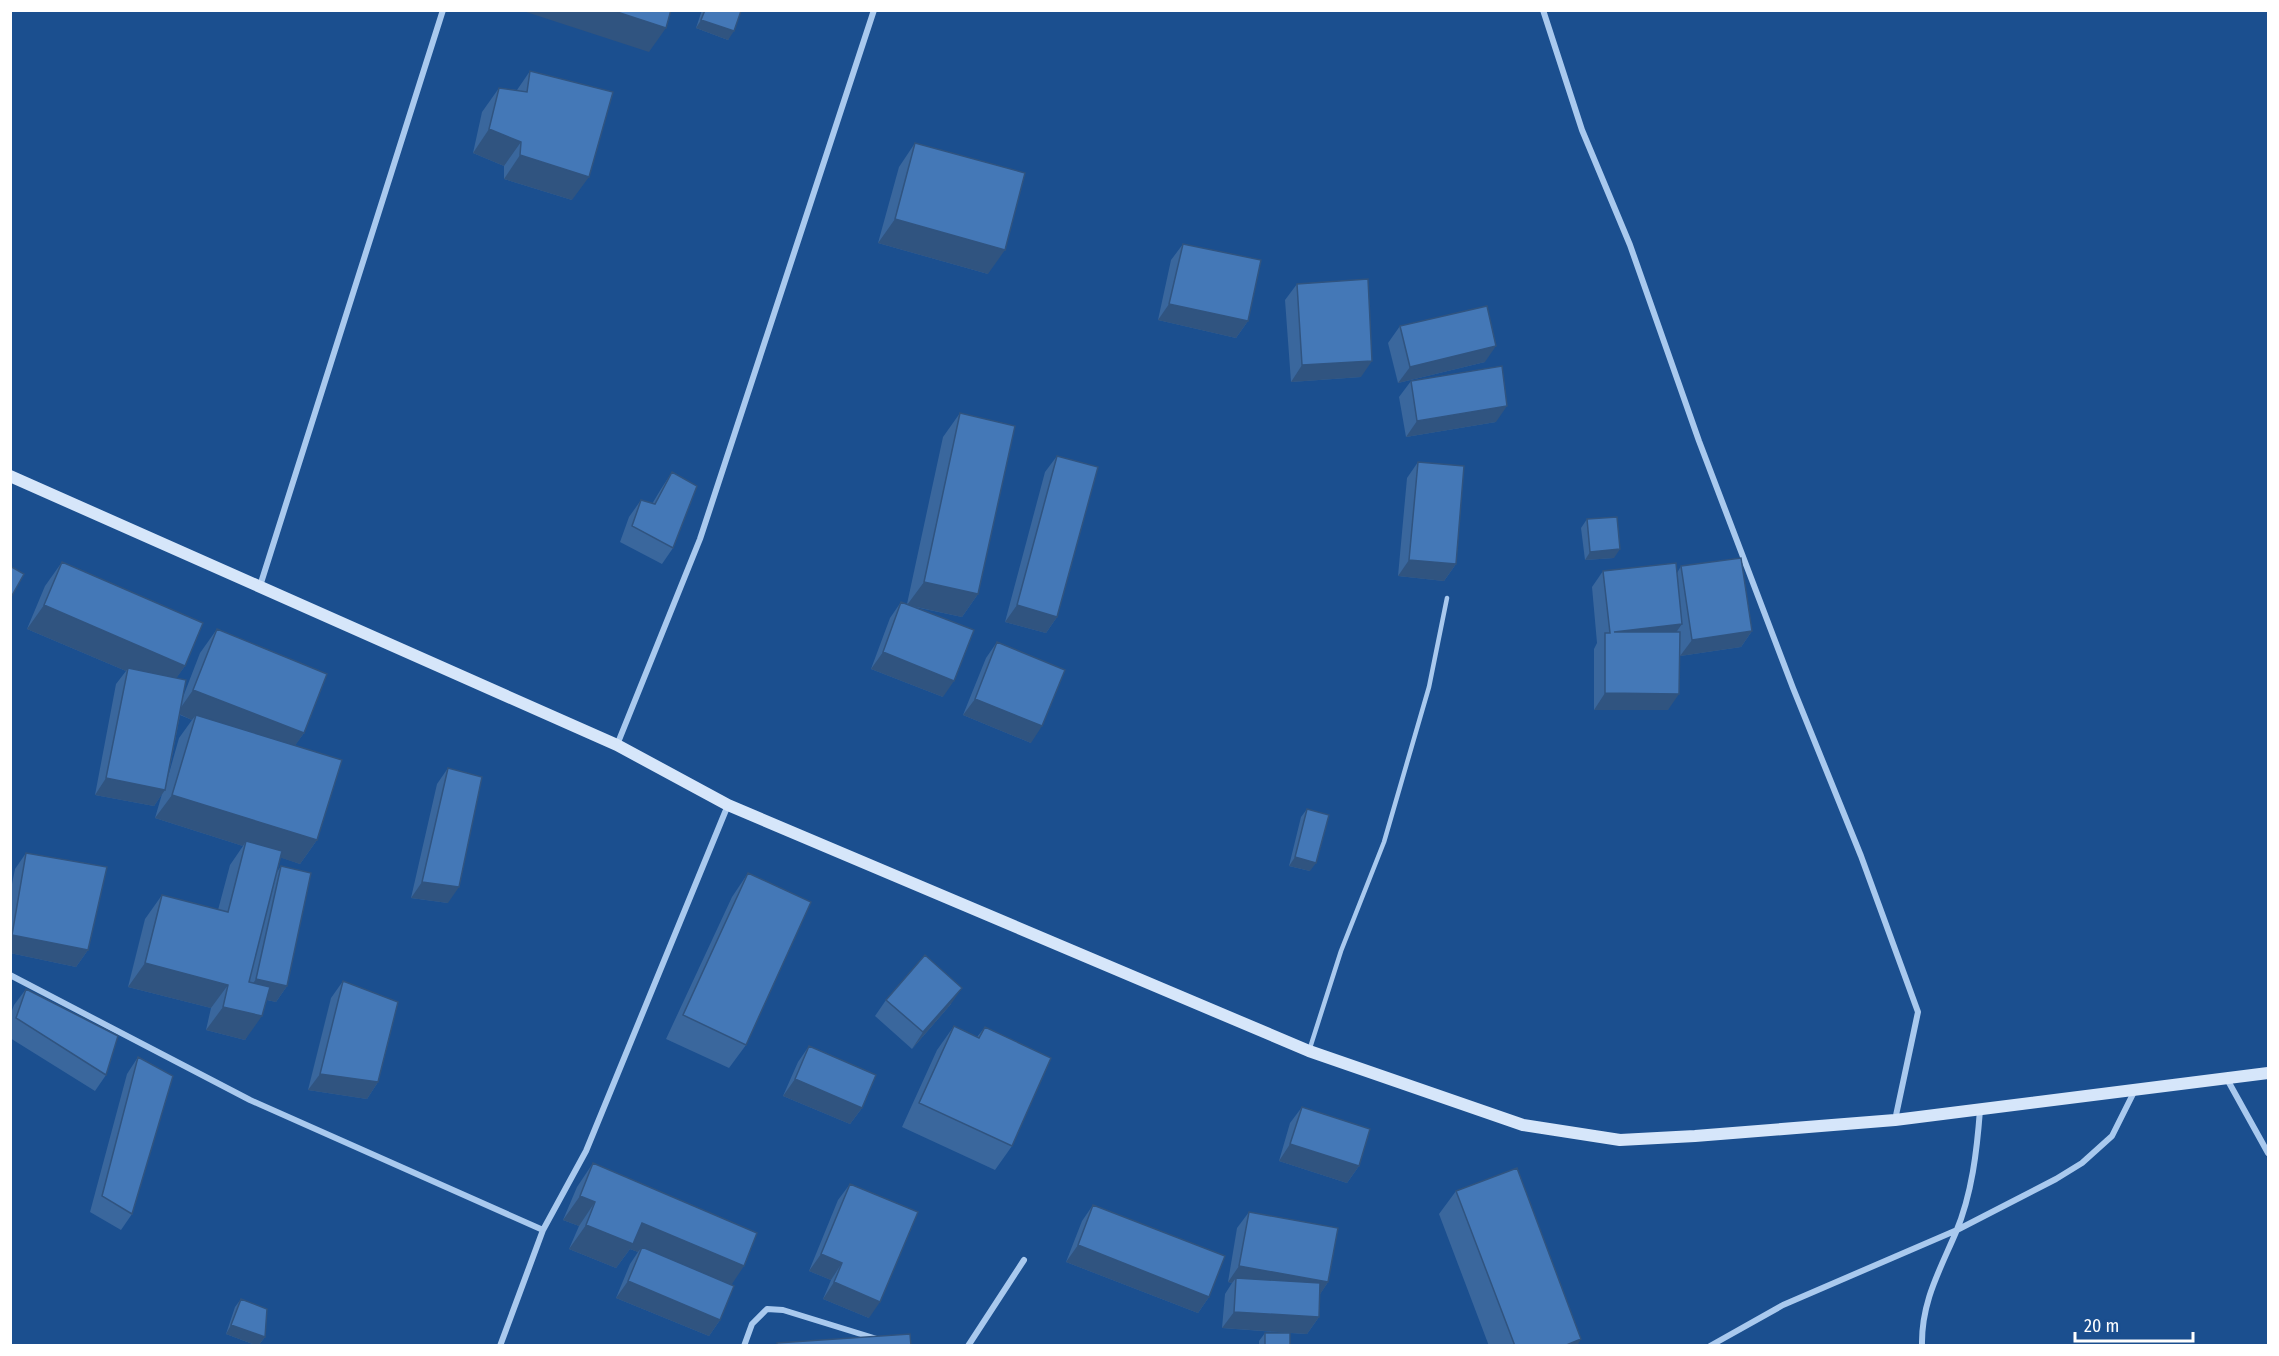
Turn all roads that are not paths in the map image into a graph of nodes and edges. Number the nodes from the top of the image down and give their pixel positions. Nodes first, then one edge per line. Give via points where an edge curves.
1 (443, 10) edge
2 (874, 10) edge
3 (1543, 10) edge
4 (10, 476) edge
5 (260, 586) junction
6 (1447, 598) dead end
7 (617, 745) junction
8 (728, 805) junction
9 (10, 975) edge
10 (1309, 1051) junction
11 (2268, 1073) edge
12 (2226, 1078) junction
13 (2136, 1090) junction
14 (1980, 1110) junction
15 (1895, 1120) junction
16 (2268, 1153) edge
17 (543, 1230) junction
18 (1957, 1230) junction
19 (1024, 1260) dead end
20 (885, 1342) edge
21 (500, 1346) edge
22 (744, 1346) edge
23 (968, 1346) edge
24 (1710, 1346) edge
25 (1922, 1346) edge

1 - 5 street
2 - 7 street via 700,539
3 - 15 street via 1582,130 1630,245 1699,441 1918,1012
4 - 5 street
5 - 7 street
6 - 10 lane via 1429,687 1384,842 1341,951
7 - 8 street
8 - 10 street
8 - 17 street via 586,1151
9 - 17 street via 250,1100
10 - 15 street via 1523,1125 1620,1140
11 - 12 street
12 - 13 street
12 - 16 street
13 - 14 street
13 - 18 street via 2112,1136 2082,1163
14 - 15 street
14 - 18 street via 1976,1156
17 - 21 street
18 - 24 street via 1783,1305
18 - 25 street via 1937,1269 1922,1327
19 - 23 street
20 - 22 street via 783,1310 767,1309 752,1324

